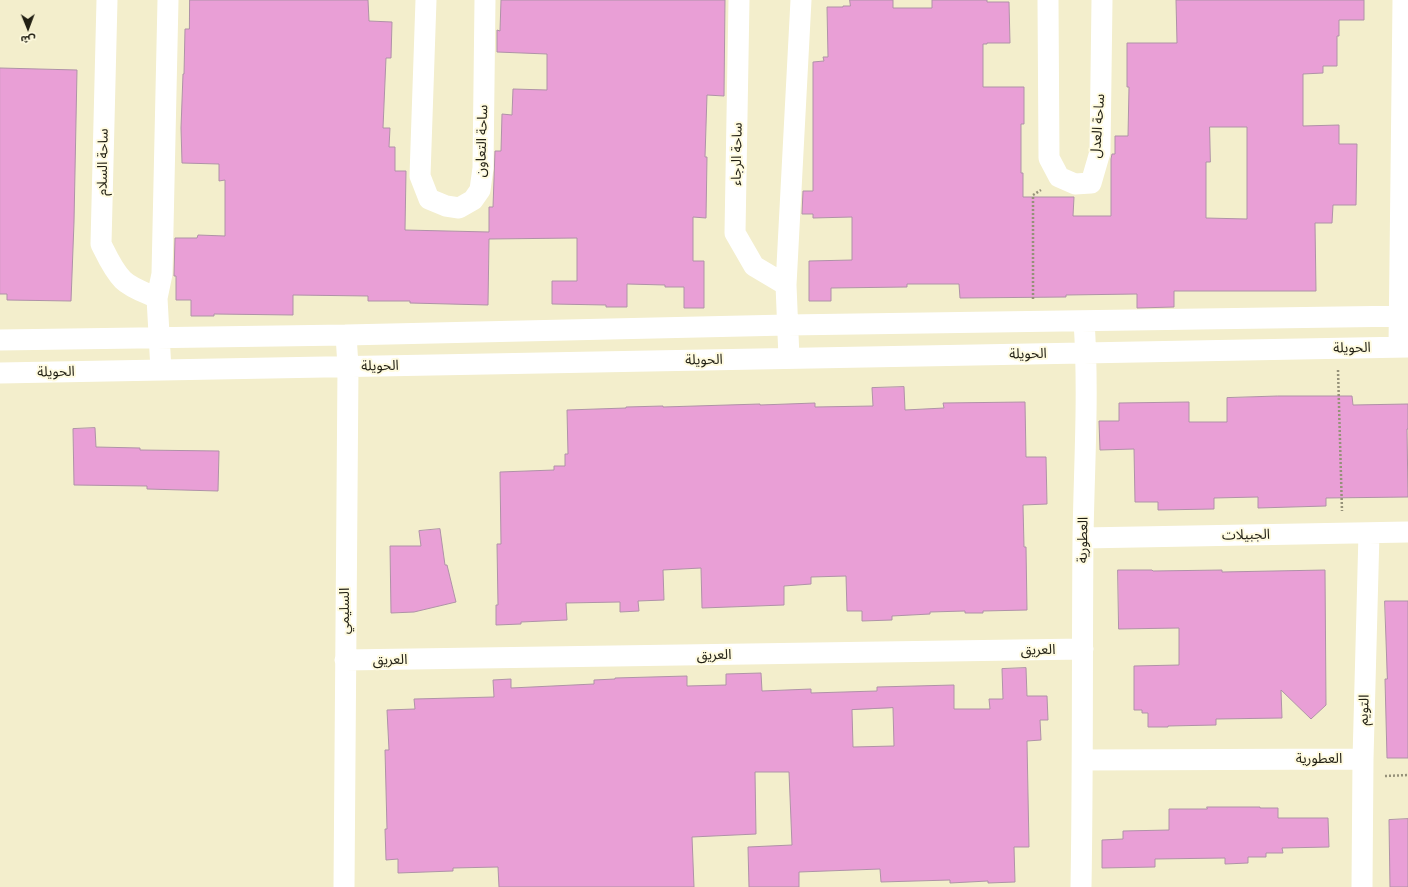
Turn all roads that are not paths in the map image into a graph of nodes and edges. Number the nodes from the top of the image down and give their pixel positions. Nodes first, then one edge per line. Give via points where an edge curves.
1 (107, 0) edge
2 (168, 0) edge
3 (426, 0) edge
4 (485, 0) edge
5 (739, 0) edge
6 (801, 0) edge
7 (1048, 0) edge
8 (1102, 0) edge
9 (1403, 0) edge
10 (1405, 41) edge
11 (786, 285) junction
12 (157, 298) junction
13 (1404, 316) edge
14 (1084, 321) junction
15 (787, 325) junction
16 (346, 335) junction
17 (158, 337) junction
18 (0, 340) edge
19 (1403, 347) edge
20 (1086, 353) junction
21 (789, 358) junction
22 (348, 366) junction
23 (161, 370) junction
24 (0, 373) edge
25 (1408, 532) edge
26 (1369, 533) junction
27 (1083, 538) junction
28 (1083, 649) junction
29 (345, 660) junction
30 (1363, 758) junction
31 (1083, 760) junction
32 (344, 887) edge
33 (1081, 887) edge
34 (1362, 887) edge

1 - 12 street, ساحة السلام via 101,244 110,262 124,280
2 - 12 street via 162,274
3 - 4 street, ساحة التعاون via 420,176 429,199 459,208 473,200 480,190 483,168
5 - 11 street, ساحة الرجاء via 735,233 754,266
6 - 11 street
7 - 8 street, ساحة العدل via 1049,158 1059,177 1075,184 1091,183 1100,152
9 - 10 street
10 - 13 street
11 - 15 street
12 - 17 street
13 - 14 street
13 - 19 street
14 - 15 street
14 - 20 street, العطورية
15 - 16 street
15 - 21 street
16 - 17 street
16 - 22 street, السليمي
17 - 18 street
17 - 23 street
19 - 20 street, الحويلة
20 - 21 street, الحويلة
20 - 27 street, العطورية
21 - 22 street, الحويلة
22 - 23 street, الحويلة
22 - 29 street, السليمي
23 - 24 street, الحويلة
25 - 26 street, الجبيلات
26 - 27 street, الجبيلات
26 - 30 street, التويم
27 - 28 street, العطورية
28 - 29 street, العريق
28 - 31 street, العطورية
29 - 32 street, السليمي
30 - 31 street, العطورية
30 - 34 street, التويم
31 - 33 street, العطورية

